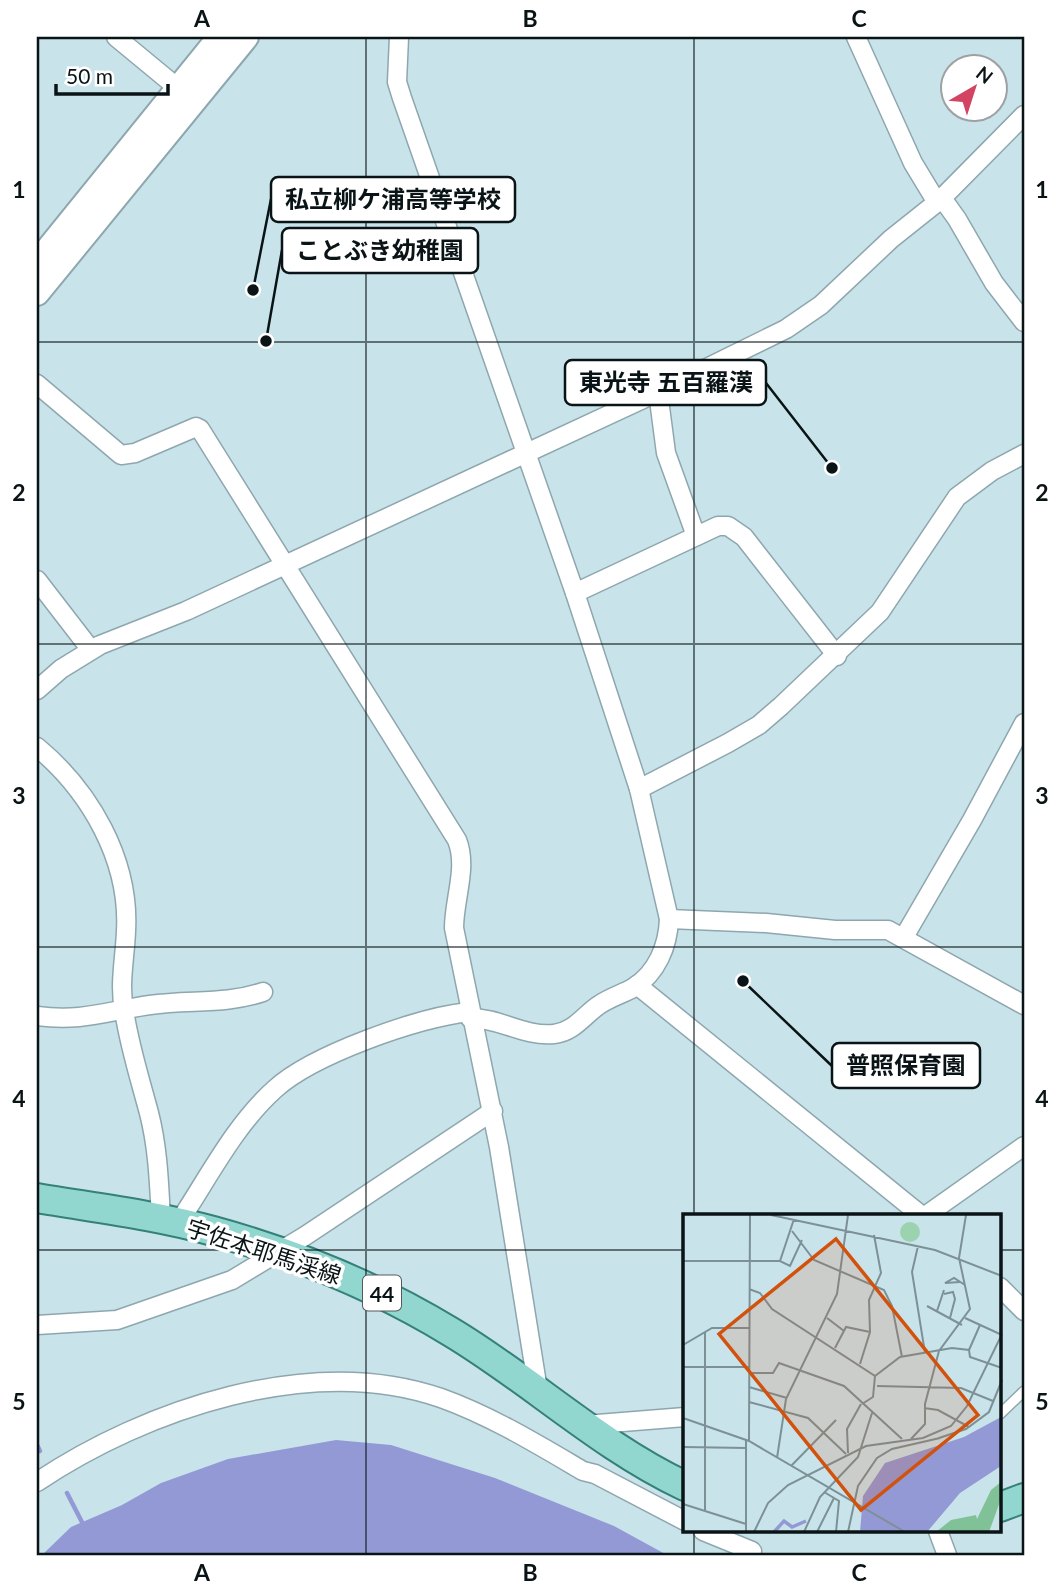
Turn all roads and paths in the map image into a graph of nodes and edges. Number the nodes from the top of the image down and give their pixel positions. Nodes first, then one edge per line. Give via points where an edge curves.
1 (116, 37) edge
2 (220, 37) edge
3 (246, 37) edge
4 (399, 37) edge
5 (856, 37) edge
6 (186, 94) junction
7 (1024, 115) edge
8 (940, 200) junction
9 (37, 263) edge
10 (37, 293) edge
11 (1024, 322) edge
12 (37, 384) edge
13 (658, 392) junction
14 (525, 452) junction
15 (1024, 454) edge
16 (696, 536) junction
17 (283, 565) junction
18 (37, 580) edge
19 (575, 593) junction
20 (91, 650) junction
21 (837, 656) junction
22 (37, 690) edge
23 (1024, 723) edge
24 (37, 747) edge
25 (639, 789) junction
26 (669, 919) junction
27 (904, 937) junction
28 (637, 985) junction
29 (263, 992) dead end
30 (1024, 1005) edge
31 (124, 1010) junction
32 (470, 1015) junction
33 (37, 1016) edge
34 (493, 1111) junction
35 (1024, 1146) edge
36 (37, 1198) edge
37 (922, 1214) edge
38 (927, 1214) edge
39 (171, 1221) junction
40 (278, 1253) junction
41 (1002, 1289) edge
42 (1024, 1311) edge
43 (37, 1325) edge
44 (538, 1390) junction
45 (1024, 1391) edge
46 (1002, 1412) edge
47 (683, 1417) edge
48 (585, 1425) junction
49 (37, 1482) edge
50 (683, 1485) edge
51 (1024, 1497) edge
52 (1002, 1506) edge
53 (683, 1520) edge
54 (704, 1532) edge
55 (733, 1532) edge
56 (938, 1532) edge
57 (756, 1553) edge
58 (947, 1555) edge

1 - 6 street
2 - 6 street
3 - 6 street
4 - 14 street via 397,82
5 - 8 street via 914,163
6 - 9 street
6 - 10 street
7 - 8 street
8 - 11 street
8 - 13 street via 821,305 786,329
12 - 17 street via 121,455 200,429
13 - 14 street
13 - 16 street via 666,453
14 - 17 street
14 - 19 street
15 - 21 street via 957,497 894,595
16 - 19 street
16 - 21 street via 718,526 737,530
17 - 20 street
17 - 32 street via 457,840 462,865 454,928
18 - 20 street
19 - 25 street
20 - 22 street
21 - 25 street via 759,725
23 - 27 street
24 - 31 street via 83,795 117,859 126,905 121,969
25 - 26 street
26 - 27 street via 881,929
26 - 28 street via 658,961
27 - 30 street
28 - 32 street via 560,1032 525,1032
28 - 37 street
29 - 31 street via 227,1002
31 - 33 street via 63,1020
31 - 39 street
32 - 34 street
32 - 39 street via 427,1019 388,1031 293,1076 276,1088 233,1138 186,1211
34 - 40 street
34 - 44 street
35 - 38 street
36 - 39 main road, 宇佐本耶馬渓線 / 44
39 - 40 main road, 宇佐本耶馬渓線 / 44
40 - 43 street via 232,1280 138,1315
40 - 44 main road, 宇佐本耶馬渓線 / 44 via 377,1291 451,1332
41 - 42 street
44 - 48 main road, 宇佐本耶馬渓線 / 44
45 - 46 lane
47 - 48 street
48 - 50 main road, 宇佐本耶馬渓線 / 44 via 630,1458
49 - 53 street via 90,1449 208,1403 315,1381 354,1381 413,1391 474,1411
51 - 52 main road
54 - 57 street
55 - 57 street
56 - 58 street

